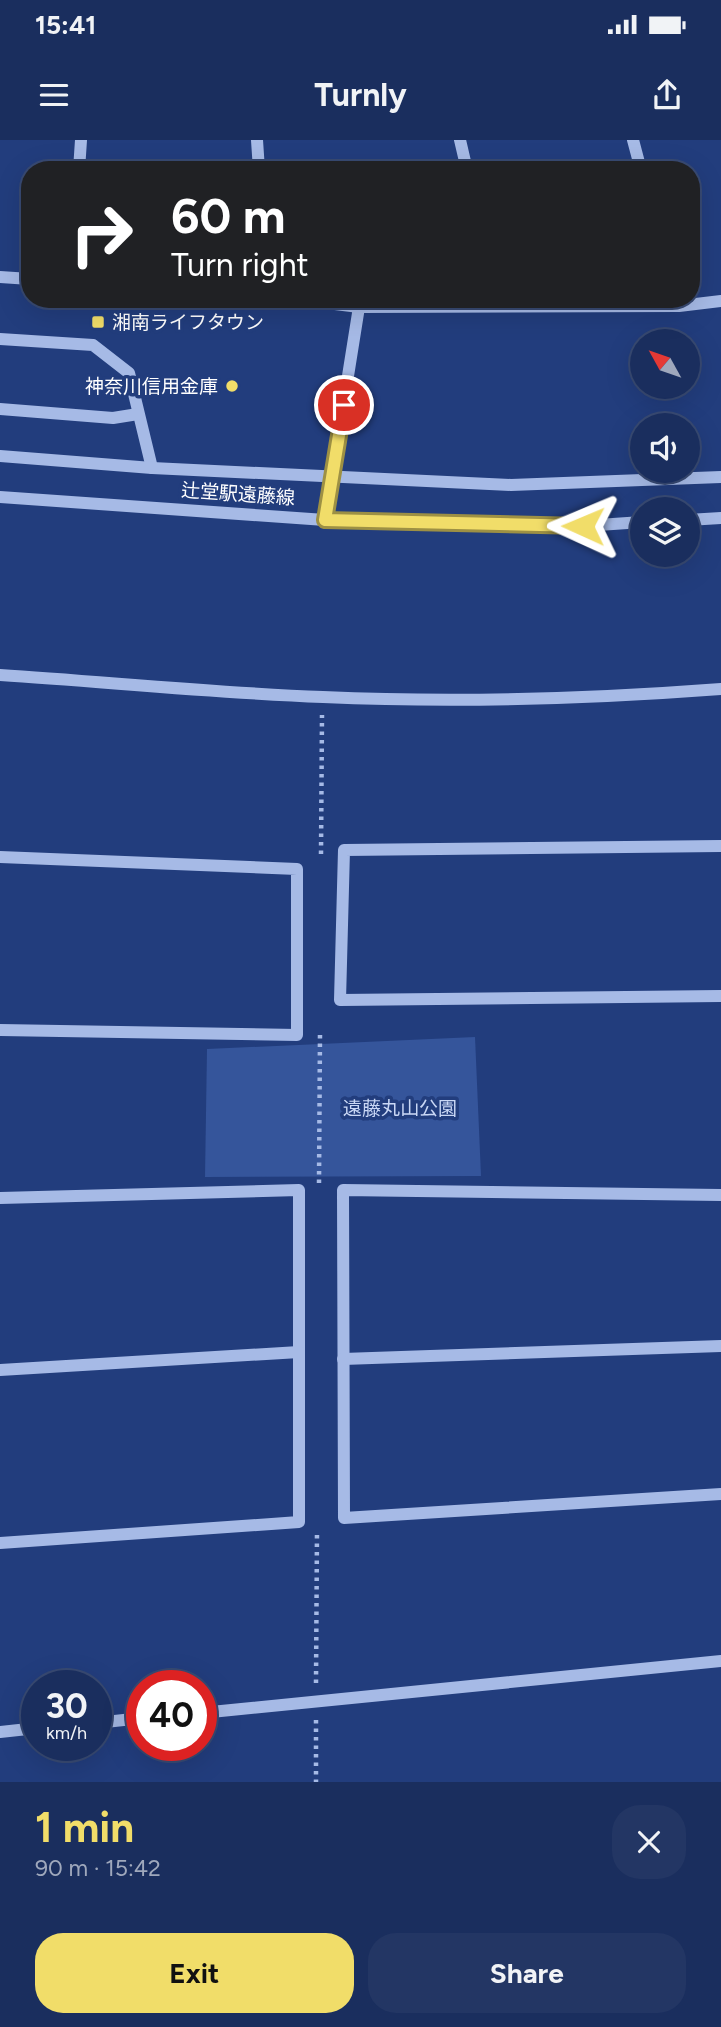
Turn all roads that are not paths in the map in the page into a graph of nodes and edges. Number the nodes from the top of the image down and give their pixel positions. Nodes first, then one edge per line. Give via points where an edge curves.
1 (81, 140) edge
2 (257, 140) edge
3 (460, 140) edge
4 (633, 140) edge
5 (80, 161) edge
6 (258, 161) edge
7 (465, 161) edge
8 (639, 161) edge
9 (0, 277) edge
10 (21, 278) edge
11 (721, 301) edge
12 (700, 302) edge
13 (359, 308) edge
14 (0, 340) edge
15 (0, 409) edge
16 (138, 414) junction
17 (0, 456) edge
18 (152, 468) junction
19 (721, 477) edge
20 (332, 478) junction
21 (0, 498) edge
22 (721, 518) edge
23 (700, 519) edge
24 (325, 520) junction
25 (630, 523) edge
26 (0, 675) edge
27 (721, 689) edge
28 (721, 846) edge
29 (0, 857) edge
30 (721, 996) edge
31 (0, 1030) edge
32 (721, 1195) edge
33 (0, 1198) edge
34 (721, 1346) edge
35 (299, 1352) junction
36 (344, 1359) junction
37 (0, 1370) edge
38 (721, 1494) edge
39 (0, 1543) edge
40 (721, 1661) edge
41 (217, 1711) edge
42 (21, 1730) edge
43 (0, 1732) edge

1 - 5 street
2 - 6 street
3 - 7 street
4 - 8 street
9 - 10 street
11 - 12 street
13 - 20 street
14 - 16 street via 93,345 129,373
15 - 16 street via 113,418
16 - 18 street
17 - 18 street, 辻堂駅遠藤線
18 - 20 street, 辻堂駅遠藤線
19 - 20 street, 辻堂駅遠藤線 via 511,485
20 - 24 street
21 - 24 street, 辻堂駅遠藤線
22 - 23 street
24 - 25 street, 辻堂駅遠藤線 via 583,526
26 - 27 street via 322,697 478,701
28 - 30 street via 344,850 341,1000
29 - 31 street via 297,869 298,894 297,1035
32 - 36 street via 343,1190
33 - 35 street via 299,1190
34 - 36 street
35 - 37 street
35 - 39 street via 299,1522
36 - 38 street via 344,1518
40 - 41 street
42 - 43 street

